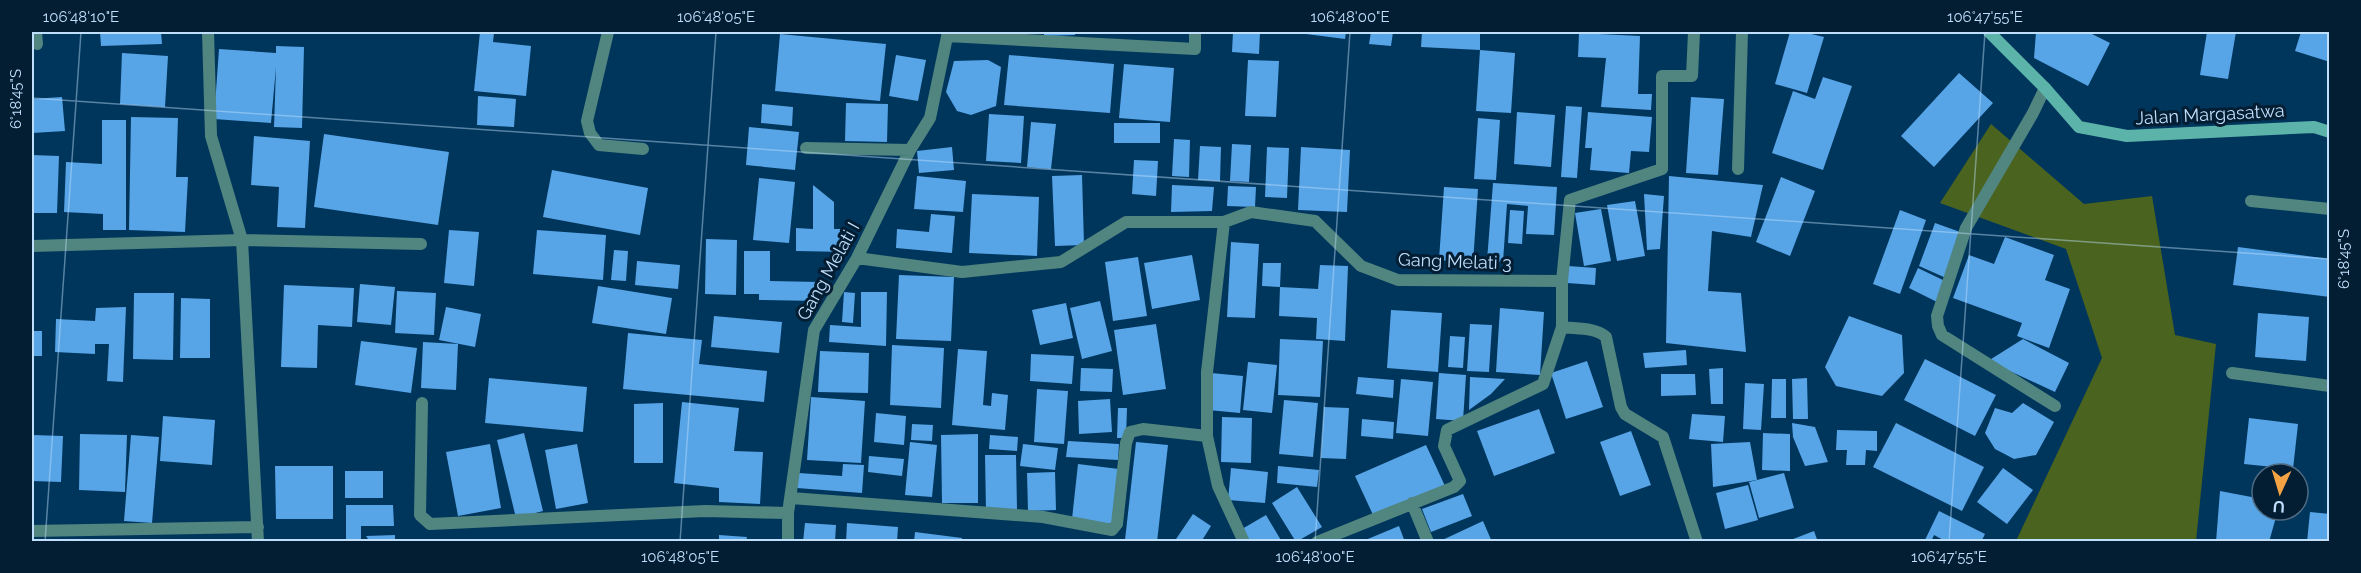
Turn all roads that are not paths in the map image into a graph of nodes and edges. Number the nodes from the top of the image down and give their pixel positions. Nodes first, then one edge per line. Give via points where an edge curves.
1 (208, 32) edge
2 (608, 32) edge
3 (1195, 32) edge
4 (1694, 32) edge
5 (1742, 32) edge
6 (1989, 32) edge
7 (948, 34) edge
8 (2045, 88) junction
9 (2330, 132) edge
10 (806, 148) dead end
11 (644, 149) dead end
12 (910, 150) junction
13 (1738, 169) dead end
14 (2251, 201) dead end
15 (2330, 209) edge
16 (1224, 222) junction
17 (242, 240) junction
18 (421, 244) dead end
19 (32, 246) edge
20 (857, 258) junction
21 (1562, 281) junction
22 (1562, 327) junction
23 (2232, 373) dead end
24 (2330, 386) edge
25 (422, 403) dead end
26 (2055, 406) dead end
27 (1207, 436) junction
28 (791, 498) junction
29 (1412, 503) junction
30 (788, 513) junction
31 (258, 527) junction
32 (32, 531) edge
33 (258, 542) edge
34 (788, 542) edge
35 (1244, 542) edge
36 (1317, 542) edge
37 (1428, 542) edge
38 (1697, 542) edge

1 - 17 street via 211,136
2 - 11 street via 587,121 590,133 599,145
3 - 7 street via 1195,49
4 - 21 street via 1692,76 1662,76 1662,169 1570,200
5 - 13 street
6 - 8 street, Jalan Margasatwa
7 - 12 street, Gang Melati I via 930,118
8 - 9 street, Jalan Margasatwa via 2079,127 2127,136 2314,127
8 - 26 street via 1966,228 1937,316 1942,335
10 - 12 street
12 - 20 street, Gang Melati I
14 - 15 street
16 - 20 street, Gang Melati 3 via 1126,222 1061,262 962,272
16 - 21 street, Gang Melati 3 via 1251,212 1315,221 1361,266 1398,280
16 - 27 street via 1207,372
17 - 18 street
17 - 19 street
17 - 31 street
20 - 28 street, Gang Melati I via 814,330
21 - 22 street
22 - 29 street via 1543,384 1447,430 1444,446 1460,481
22 - 38 street via 1590,330 1606,337 1621,407 1625,414 1663,437
23 - 24 street
25 - 30 street via 420,516 430,524 705,511
27 - 28 street via 1143,429 1130,432 1118,524 1112,530 1043,517
27 - 35 street via 1218,486
28 - 30 street, Gang Melati I
29 - 36 street
29 - 37 street
30 - 34 street, Gang Melati I
31 - 32 street
31 - 33 street

